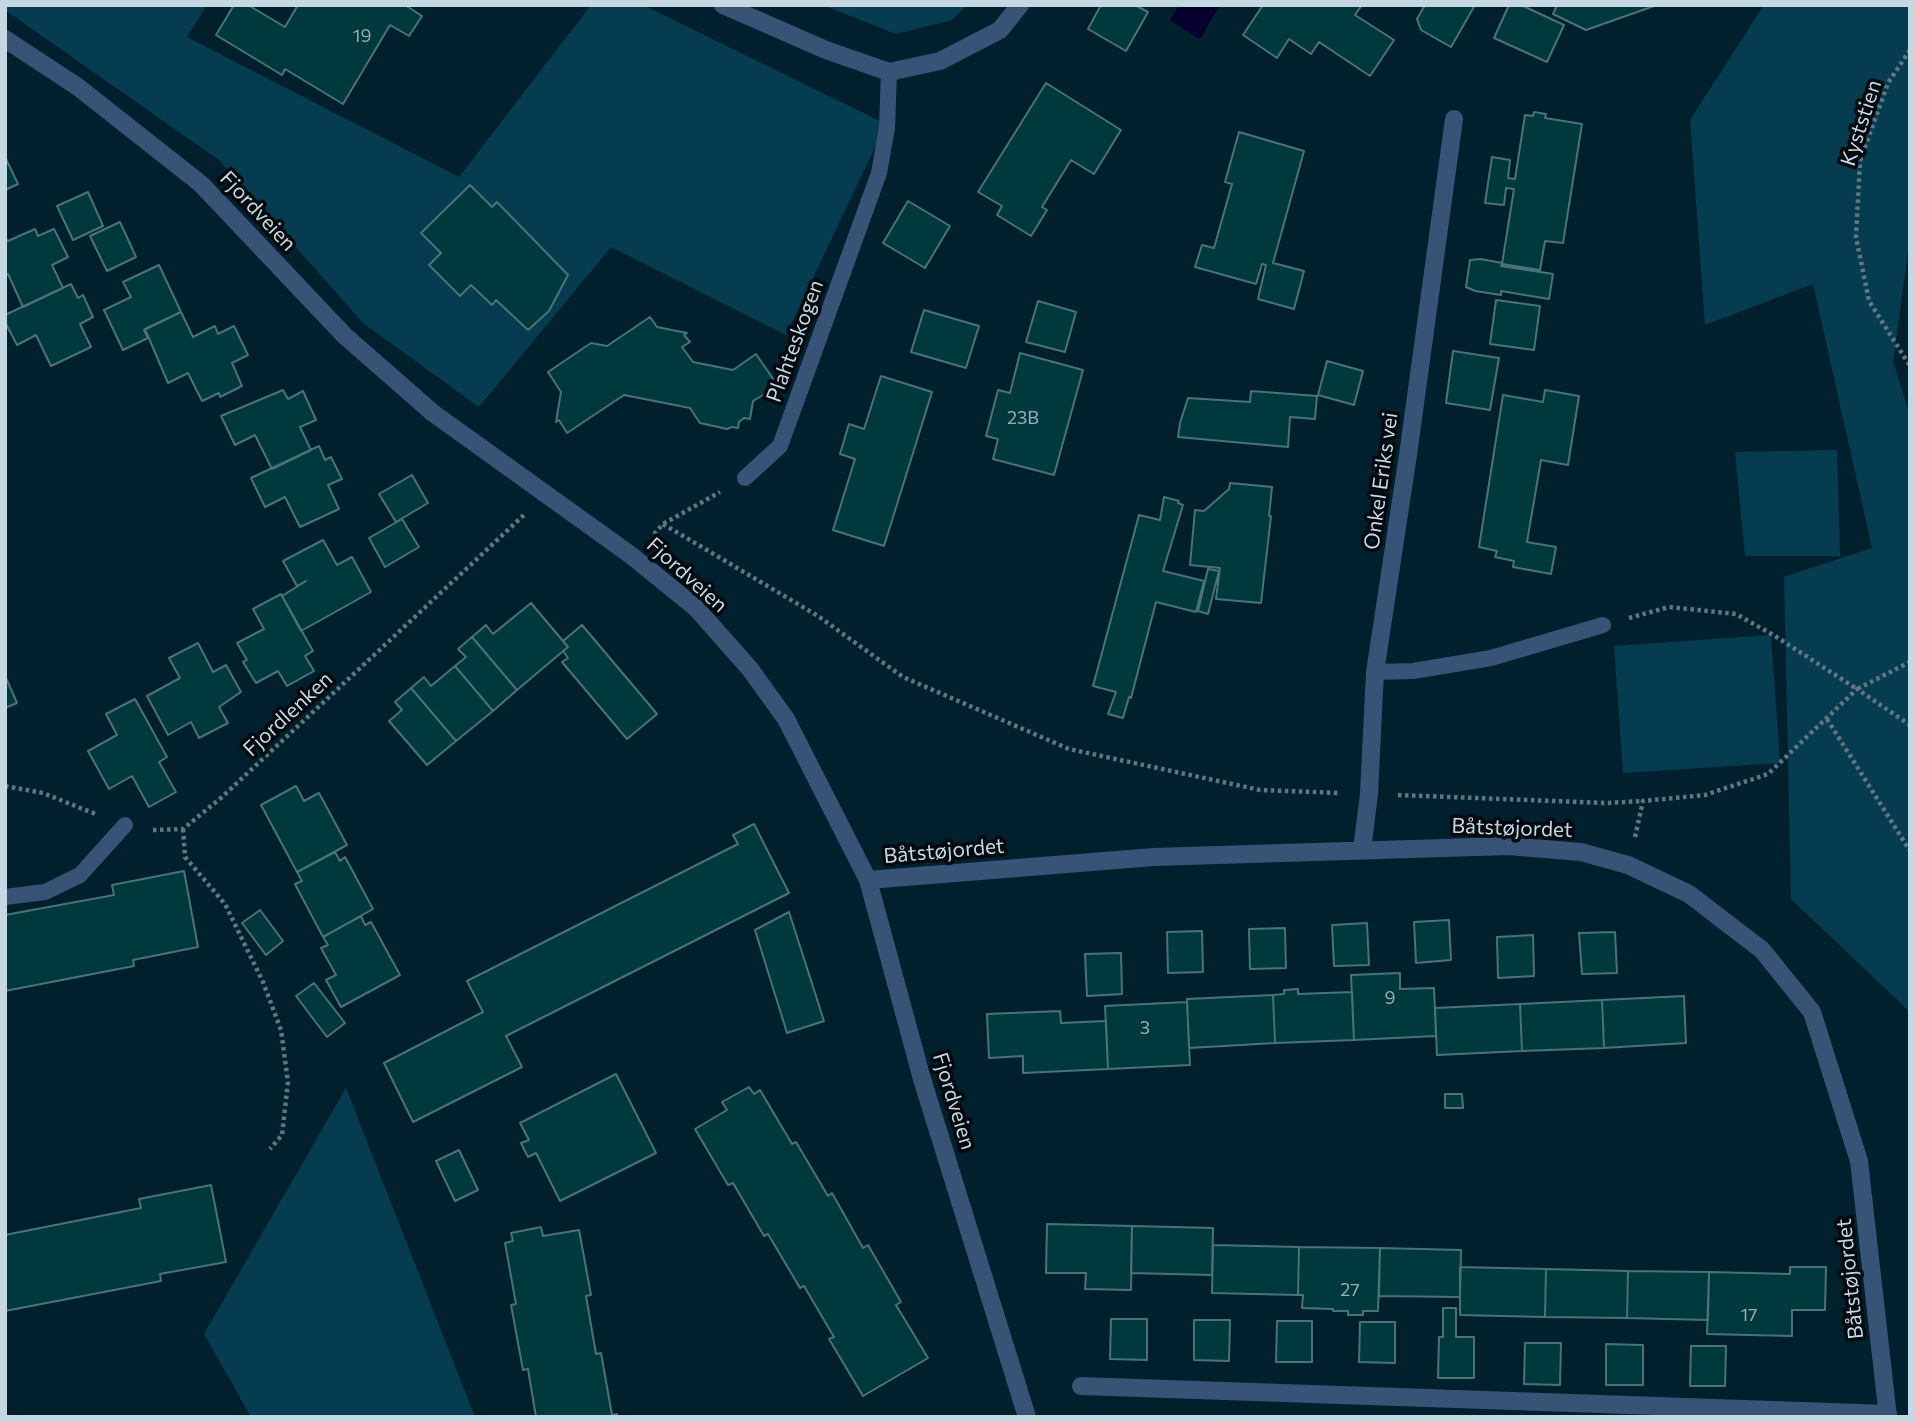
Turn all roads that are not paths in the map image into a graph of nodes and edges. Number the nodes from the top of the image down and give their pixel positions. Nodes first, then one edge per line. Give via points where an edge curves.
1 (723, 5) edge
2 (1020, 5) edge
3 (5, 39) edge
4 (889, 72) junction
5 (1454, 119) dead end
6 (745, 478) road end
7 (1603, 625) road end
8 (1376, 672) junction
9 (125, 825) road end
10 (1362, 850) junction
11 (868, 880) junction
12 (5, 897) edge
13 (1081, 1386) dead end
14 (1888, 1415) edge
15 (1027, 1417) edge

1 - 4 street via 825,50
2 - 4 street via 1000,30 940,61
3 - 11 street, Fjordveien via 78,87 201,184 345,336 433,413 632,556 696,608 750,669 786,719
4 - 6 lane, Plahteskogen via 887,128 879,173 843,276 780,446
5 - 8 street, Onkel Eriks vei
7 - 8 lane via 1491,658
8 - 10 street, Onkel Eriks vei
9 - 12 lane via 80,875 45,892
10 - 11 street, Båtstøjordet via 1154,857
10 - 14 street, Båtstøjordet via 1508,846 1581,852 1628,865 1689,894 1762,950 1812,1012 1859,1161
11 - 15 street, Fjordveien via 922,1079
13 - 14 street

